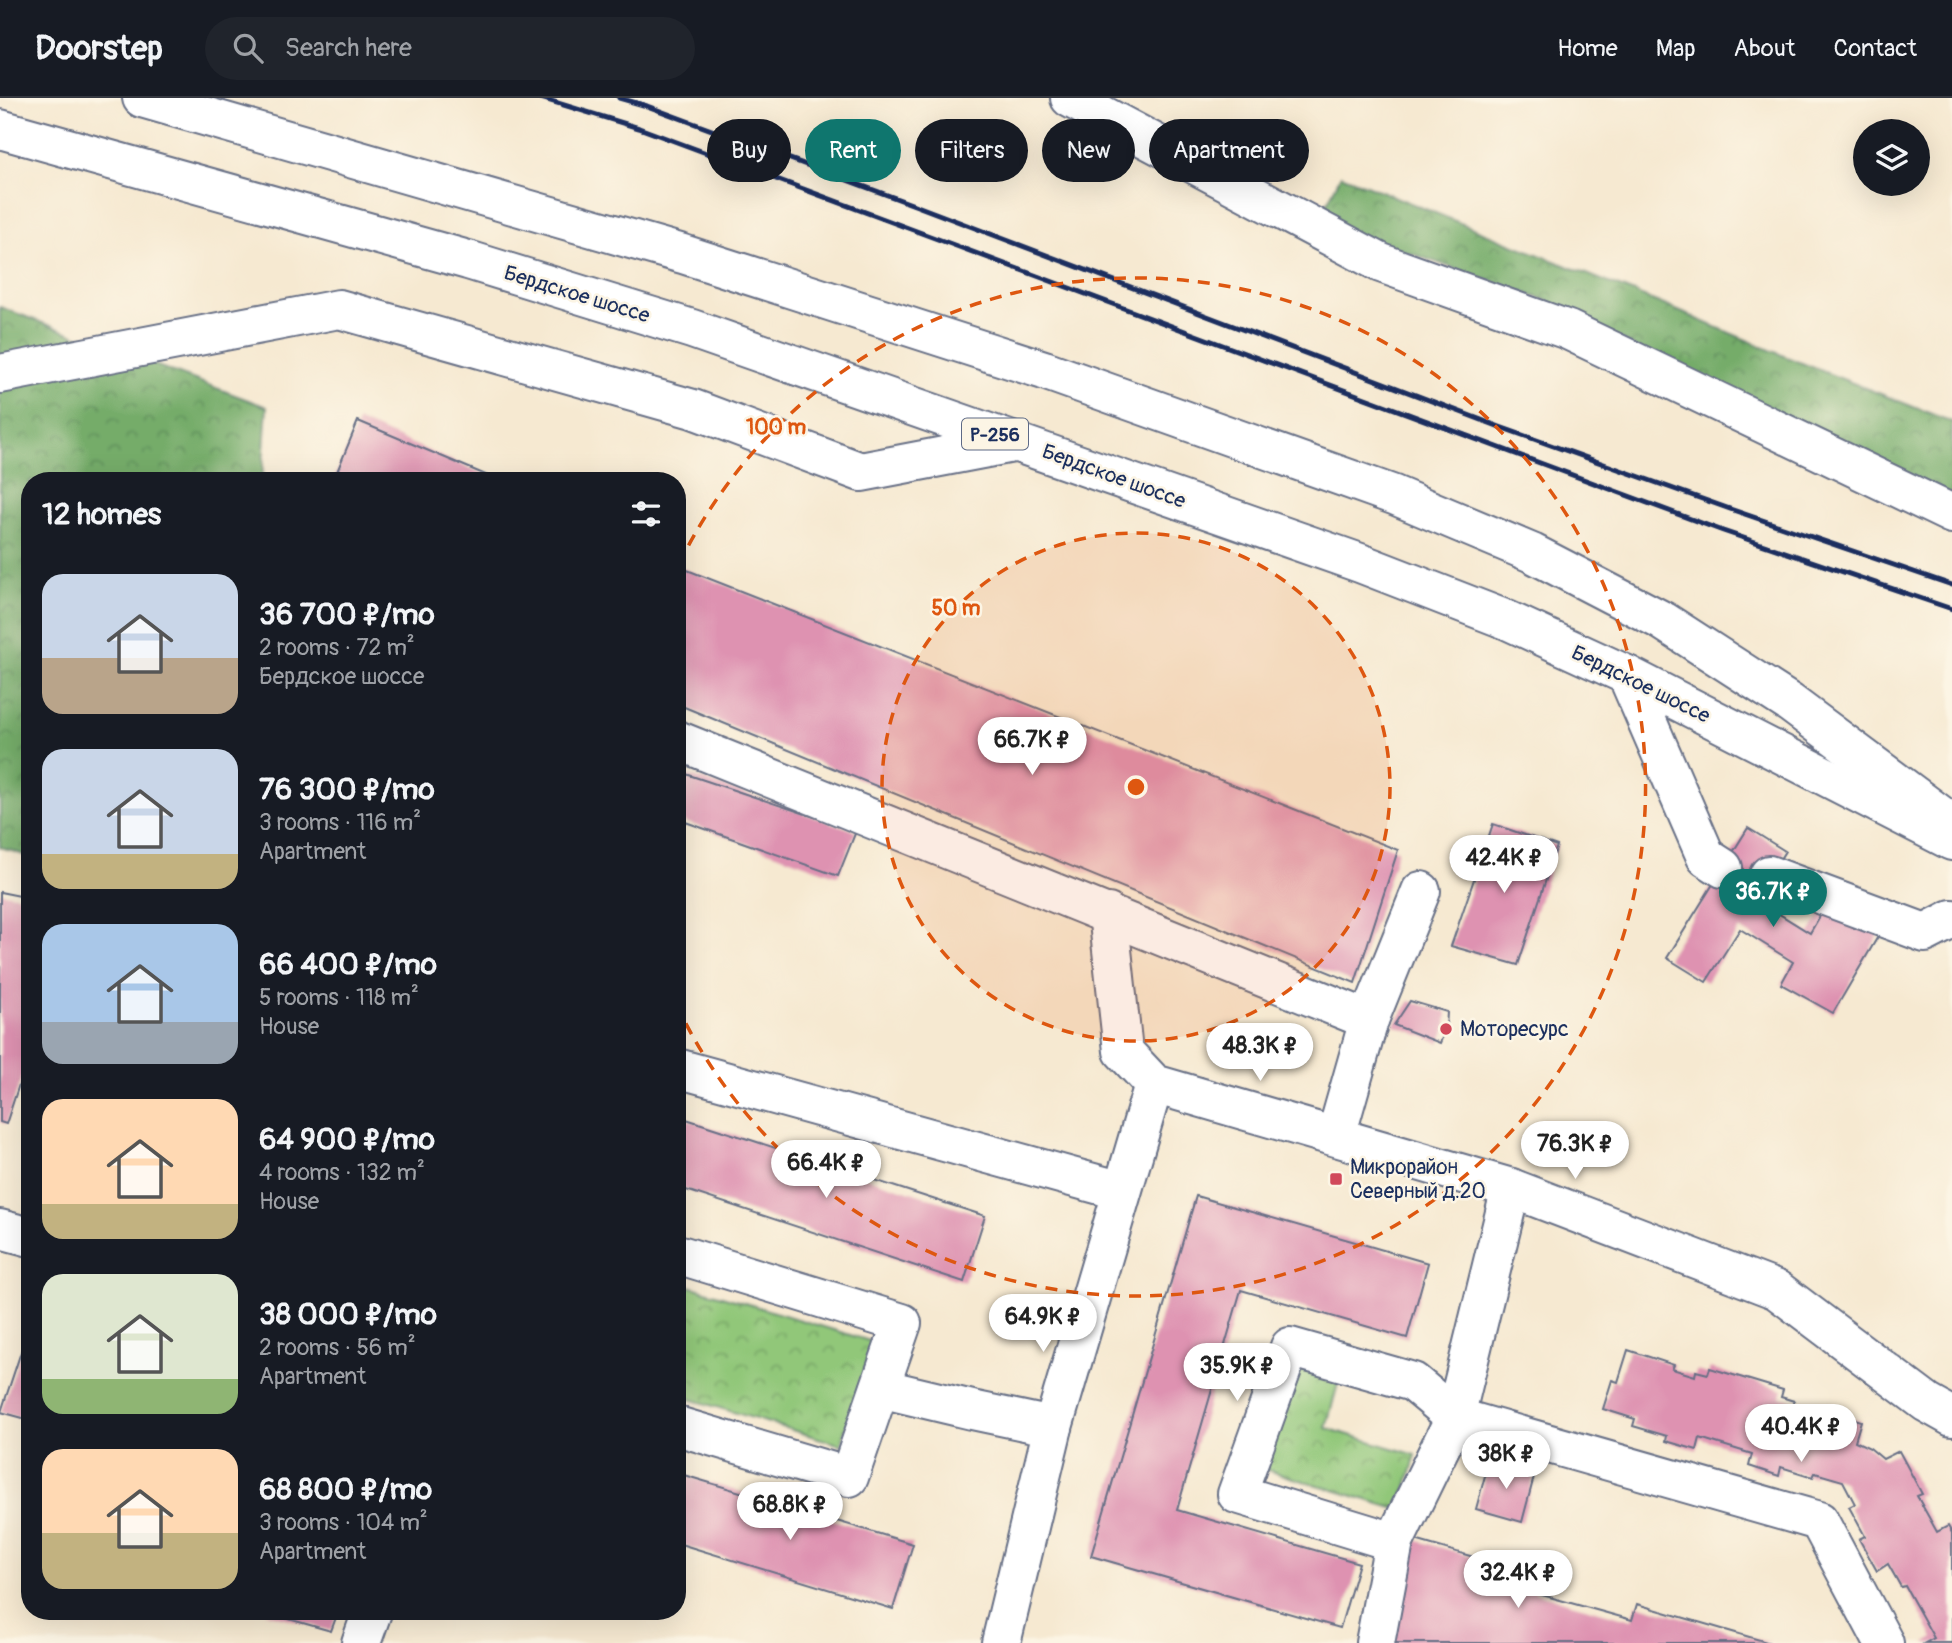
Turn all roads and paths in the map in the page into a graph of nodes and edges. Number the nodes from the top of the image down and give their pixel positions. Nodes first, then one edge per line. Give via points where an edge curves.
1 (142, 98) edge
2 (1070, 98) edge
3 (0, 129) edge
4 (0, 374) edge
5 (1018, 442) junction
6 (1952, 514) edge
7 (1627, 675) junction
8 (686, 744) edge
9 (1952, 823) edge
10 (1952, 841) edge
11 (1723, 868) dead end
12 (1769, 876) dead end
13 (1420, 891) dead end
14 (1108, 913) junction
15 (1952, 919) edge
16 (1370, 1020) junction
17 (686, 1070) edge
18 (1154, 1084) junction
19 (1336, 1136) junction
20 (1511, 1188) junction
21 (1122, 1191) junction
22 (0, 1229) edge
23 (21, 1235) edge
24 (686, 1257) edge
25 (880, 1388) junction
26 (1939, 1410) edge
27 (1455, 1417) junction
28 (1054, 1427) junction
29 (686, 1429) edge
30 (1952, 1444) edge
31 (1394, 1542) junction
32 (369, 1620) edge
33 (361, 1643) edge
34 (1000, 1643) edge
35 (1375, 1643) edge
36 (1884, 1643) edge

1 - 9 main road via 684,254 1044,370 1394,495 1532,552 1663,621 1790,703
2 - 6 main road via 1381,263 1568,330
3 - 5 main road, Бердское шоссе / Р-256 via 468,260 692,329
4 - 5 main road via 339,309 693,409 861,472
5 - 7 main road, Бердское шоссе / Р-256 via 1360,563 1507,620
7 - 10 main road, Бердское шоссе / Р-256
7 - 11 main road via 1706,857
8 - 14 main road
12 - 15 main road via 1925,933
13 - 16 main road
14 - 16 main road
14 - 18 main road via 1123,1051
16 - 19 main road
17 - 21 main road
18 - 19 main road
18 - 21 main road
19 - 20 main road
20 - 26 main road via 1777,1290
20 - 27 main road
21 - 28 main road
22 - 23 main road
24 - 25 main road via 902,1323
25 - 28 main road
25 - 29 main road via 849,1477
26 - 30 main road
27 - 31 main road
27 - 31 main road via 1413,1382 1290,1347 1237,1494
27 - 36 main road via 1819,1521
28 - 34 main road
31 - 35 main road
32 - 33 main road

